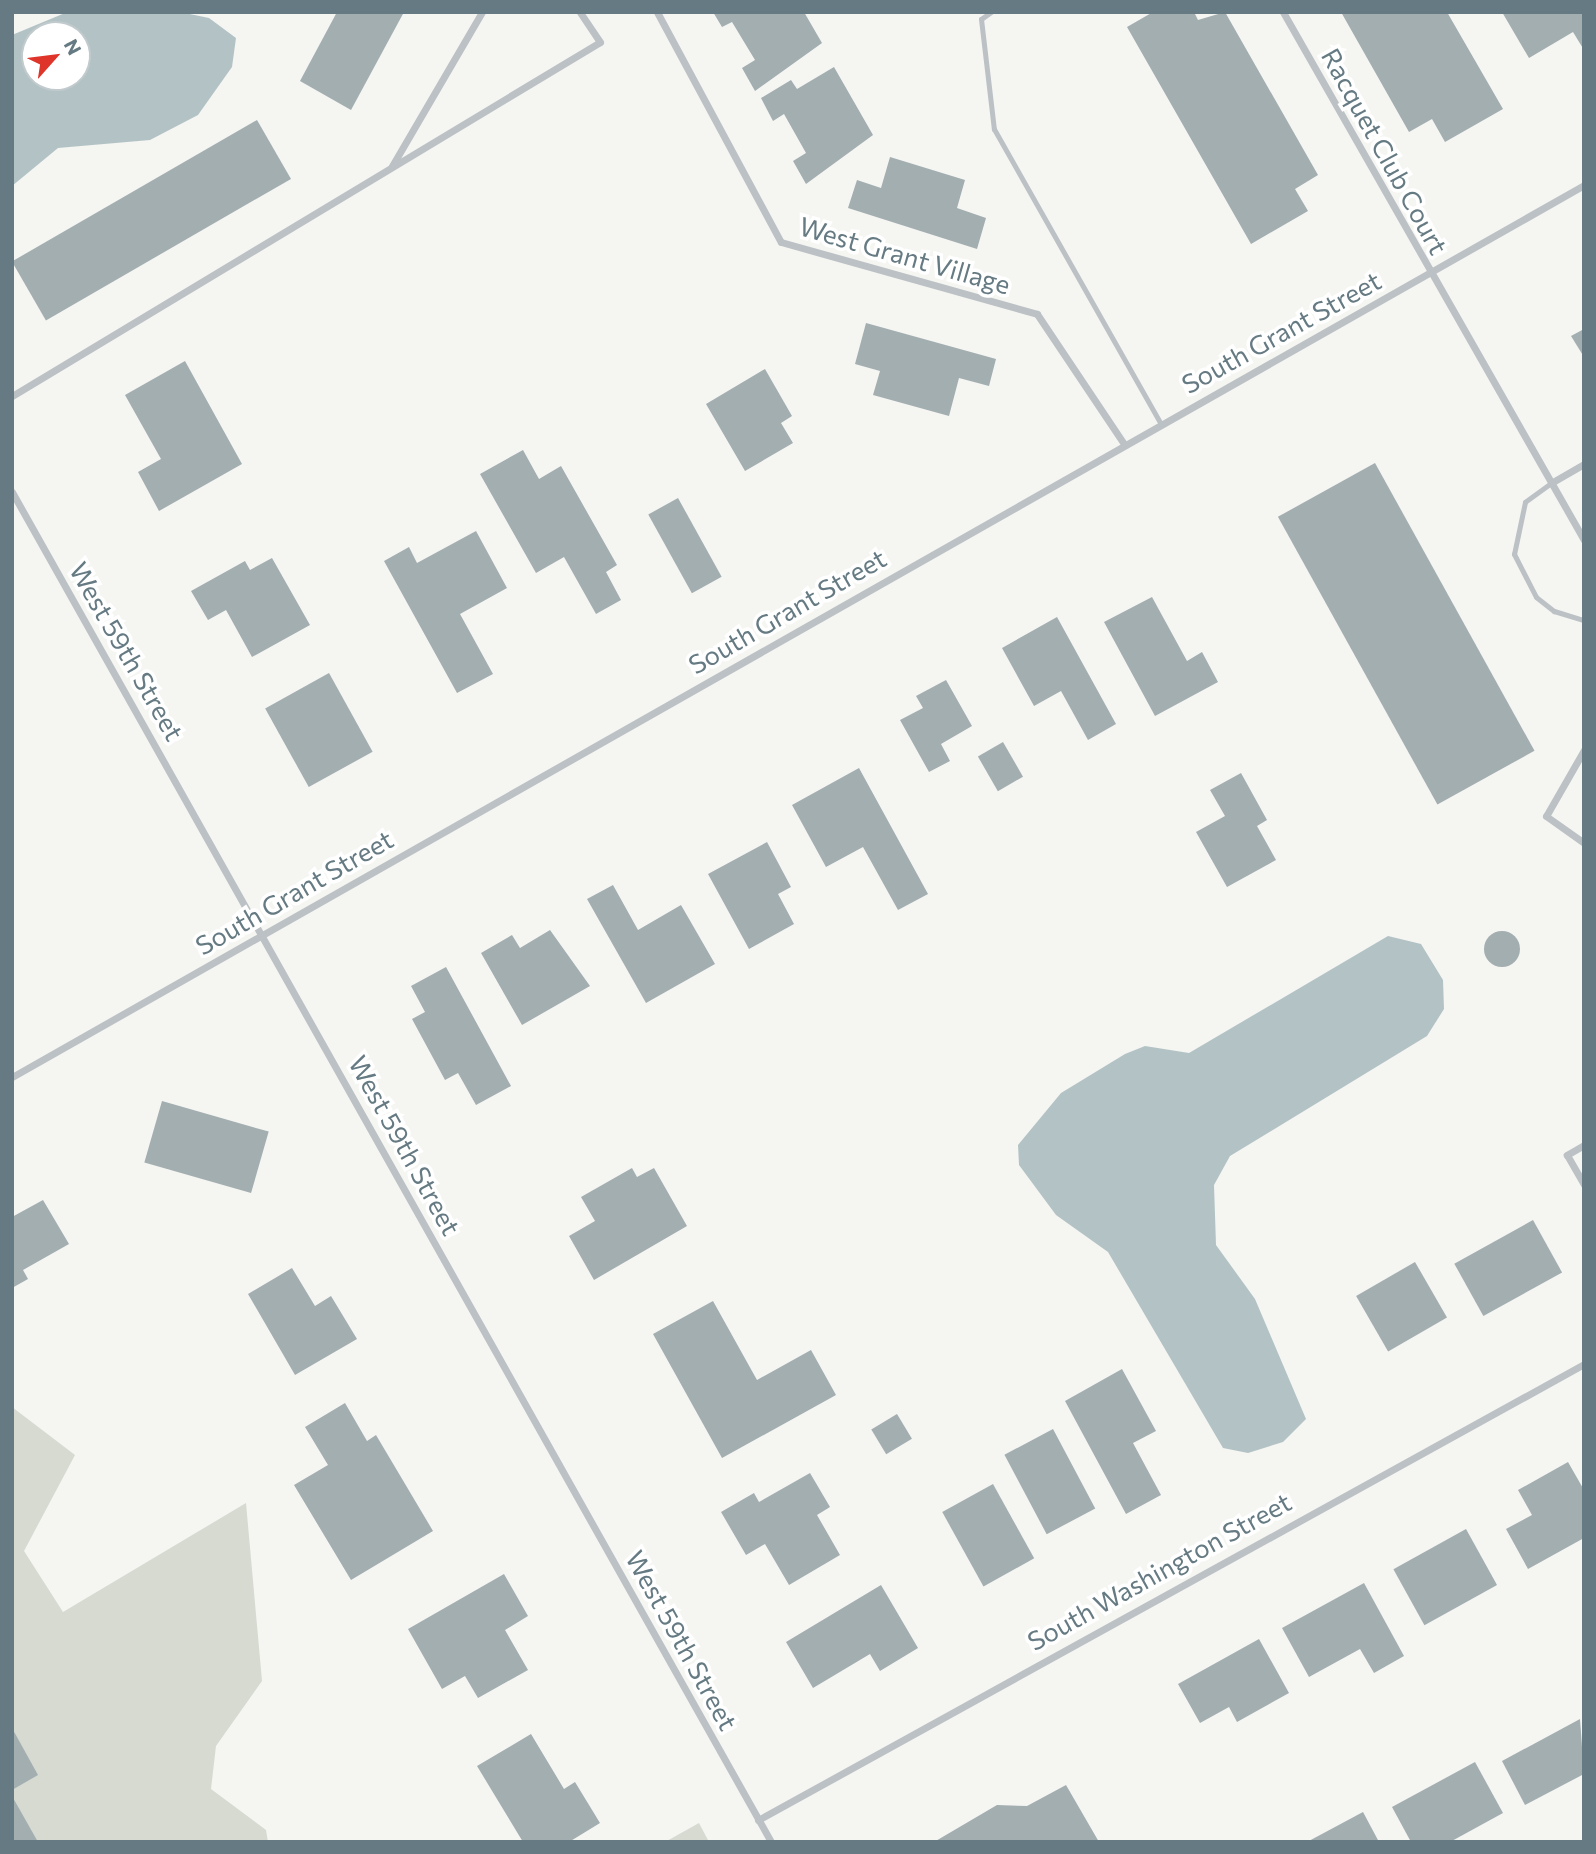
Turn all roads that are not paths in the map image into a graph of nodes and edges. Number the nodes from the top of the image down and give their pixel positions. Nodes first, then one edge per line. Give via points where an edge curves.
1 (482, 12) edge
2 (580, 12) edge
3 (657, 12) edge
4 (991, 12) edge
5 (1283, 12) edge
6 (980, 15) edge
7 (391, 168) junction
8 (1584, 185) edge
9 (1429, 273) junction
10 (12, 396) edge
11 (1161, 424) junction
12 (1124, 444) junction
13 (1584, 464) edge
14 (1551, 483) junction
15 (12, 492) edge
16 (1584, 540) edge
17 (1584, 620) edge
18 (1584, 750) edge
19 (1584, 843) edge
20 (263, 933) junction
21 (12, 1077) edge
22 (1584, 1145) edge
23 (1584, 1184) edge
24 (1584, 1364) edge
25 (758, 1820) junction
26 (771, 1842) edge

1 - 7 street
2 - 7 street via 600,42
3 - 12 street, West Grant Village via 781,242 1037,314
4 - 6 lane
5 - 9 street, Racquet Club Court
6 - 11 lane via 995,129
7 - 10 street
8 - 9 street, South Grant Street
9 - 11 street, South Grant Street
9 - 14 street, Racquet Club Court
11 - 12 street, South Grant Street
12 - 20 street, South Grant Street
13 - 14 street
14 - 16 street, Racquet Club Court
14 - 17 lane via 1525,502 1514,554 1536,597 1554,611
15 - 20 street, West 59th Street
18 - 19 street via 1546,816
20 - 21 street, South Grant Street
20 - 25 street, West 59th Street
22 - 23 street via 1567,1155
24 - 25 street, South Washington Street
25 - 26 street, West 59th Street

